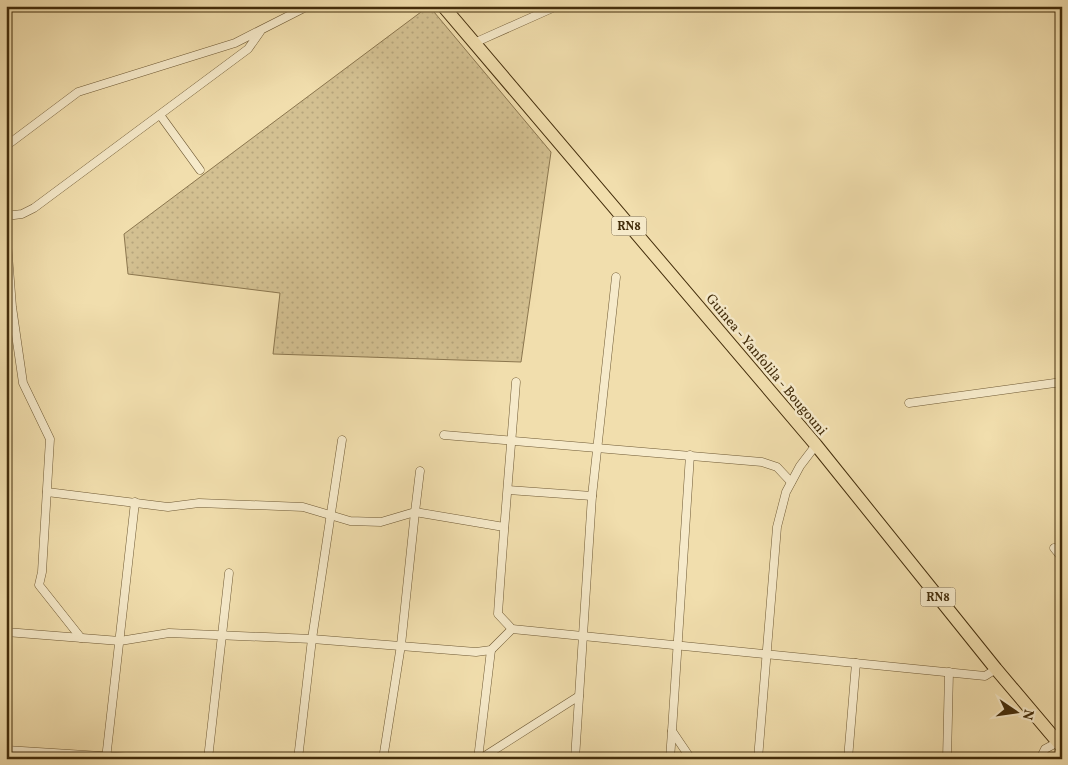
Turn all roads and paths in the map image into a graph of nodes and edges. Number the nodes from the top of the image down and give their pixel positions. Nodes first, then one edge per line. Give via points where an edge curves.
1 (308, 6) edge
2 (443, 6) edge
3 (558, 6) edge
4 (261, 30) junction
5 (474, 43) junction
6 (160, 114) junction
7 (6, 146) edge
8 (200, 170) dead end
9 (6, 216) edge
10 (6, 229) edge
11 (616, 277) dead end
12 (516, 382) dead end
13 (1062, 382) edge
14 (908, 404) dead end
15 (444, 435) dead end
16 (342, 440) dead end
17 (512, 440) junction
18 (816, 445) junction
19 (597, 448) junction
20 (690, 455) junction
21 (420, 471) dead end
22 (791, 482) junction
23 (508, 490) junction
24 (47, 492) junction
25 (592, 496) junction
26 (135, 502) junction
27 (415, 512) junction
28 (331, 516) junction
29 (504, 527) junction
30 (1054, 548) dead end
31 (1062, 558) edge
32 (229, 573) dead end
33 (512, 629) junction
34 (6, 632) edge
35 (223, 635) junction
36 (583, 636) junction
37 (81, 638) junction
38 (312, 639) junction
39 (120, 641) junction
40 (401, 646) junction
41 (677, 646) junction
42 (491, 650) junction
43 (767, 654) junction
44 (856, 663) junction
45 (996, 669) junction
46 (949, 672) junction
47 (579, 696) junction
48 (672, 731) junction
49 (1060, 743) edge
50 (6, 750) edge
51 (106, 757) edge
52 (149, 759) edge
53 (208, 759) edge
54 (298, 759) edge
55 (383, 759) edge
56 (479, 759) edge
57 (575, 759) edge
58 (670, 759) edge
59 (691, 759) edge
60 (758, 759) edge
61 (848, 759) edge
62 (947, 759) edge
63 (1040, 759) edge

1 - 4 street
2 - 5 main road, Guinea - Yanfolila - Bougouni / RN8
3 - 5 street
4 - 6 street via 248,49
4 - 7 street via 235,43 78,92
5 - 18 main road, Guinea - Yanfolila - Bougouni / RN8
6 - 8 street
6 - 9 street via 34,208
10 - 24 street via 12,307 23,383 50,439
11 - 19 street
12 - 17 street
13 - 14 street
15 - 17 street
16 - 28 street
17 - 19 street
17 - 23 street
18 - 22 street
18 - 45 main road, Guinea - Yanfolila - Bougouni / RN8
19 - 20 street
19 - 25 street
20 - 22 street via 762,462 777,467
20 - 41 street
21 - 27 street
22 - 43 street via 777,527
23 - 25 street
23 - 29 street
24 - 26 street
24 - 37 street via 39,585
25 - 36 street
26 - 28 street via 168,506 199,503 303,507
26 - 39 street
27 - 28 street via 381,522 350,521
27 - 29 street
27 - 40 street
28 - 38 street
29 - 33 street via 498,614
30 - 31 street
32 - 35 street
33 - 36 street
33 - 42 street
34 - 37 street
35 - 38 street
35 - 39 street via 170,633
35 - 53 street
36 - 41 street
36 - 47 street
37 - 39 street
38 - 40 street
38 - 54 street
39 - 51 street
40 - 42 street via 476,652
40 - 55 street
41 - 43 street
41 - 48 street
42 - 56 street
43 - 44 street
43 - 60 street
44 - 46 street
44 - 61 street
45 - 46 street via 985,676
45 - 49 main road, Guinea - Yanfolila - Bougouni / RN8
46 - 62 street
47 - 56 street
47 - 57 street
48 - 58 street
48 - 59 street
49 - 63 street via 1045,749
50 - 51 street
51 - 52 street

